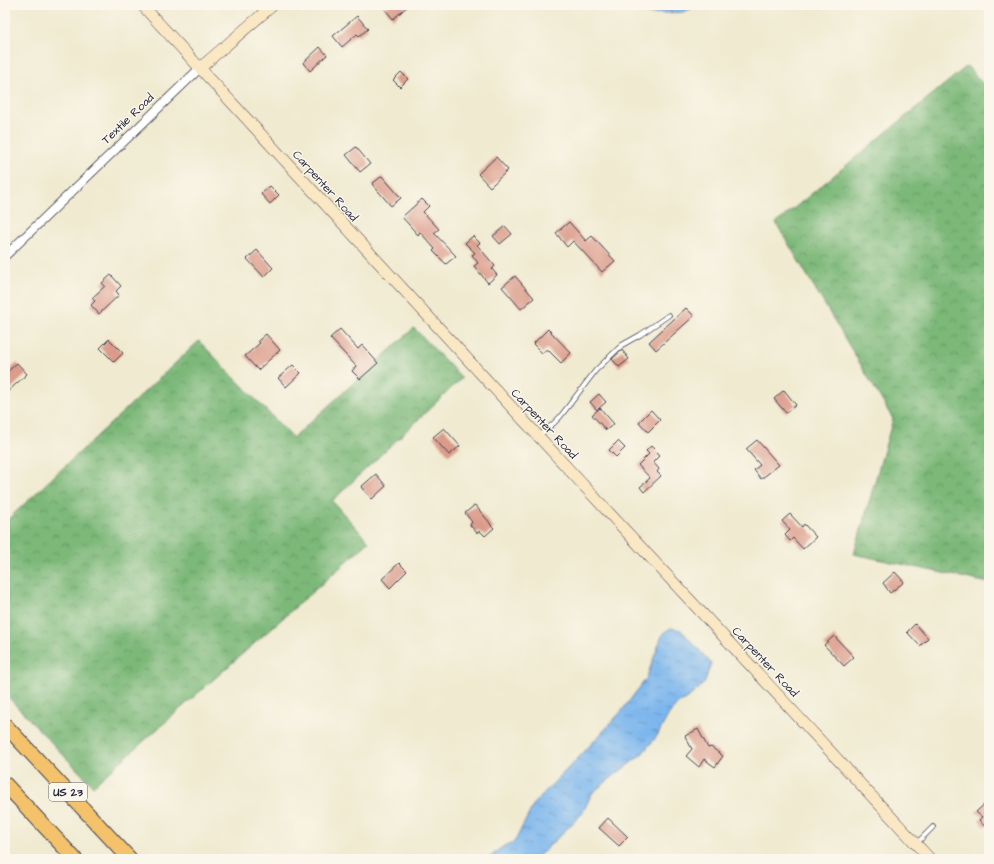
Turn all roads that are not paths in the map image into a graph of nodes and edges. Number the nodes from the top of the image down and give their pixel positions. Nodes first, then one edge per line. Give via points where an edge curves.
1 (142, 5) edge
2 (273, 5) edge
3 (200, 68) junction
4 (5, 256) edge
5 (669, 315) dead end
6 (538, 436) junction
7 (5, 725) edge
8 (5, 784) edge
9 (933, 827) dead end
10 (916, 844) junction
11 (75, 859) edge
12 (130, 859) edge
13 (930, 859) edge

1 - 3 main road, Carpenter Road
2 - 3 main road, Textile Road
3 - 4 street, Textile Road
3 - 6 main road, Carpenter Road
5 - 6 lane via 622,345 596,370 560,417
6 - 10 main road, Carpenter Road
7 - 12 highway, US 23
8 - 11 highway
9 - 10 lane
10 - 13 main road, Carpenter Road

